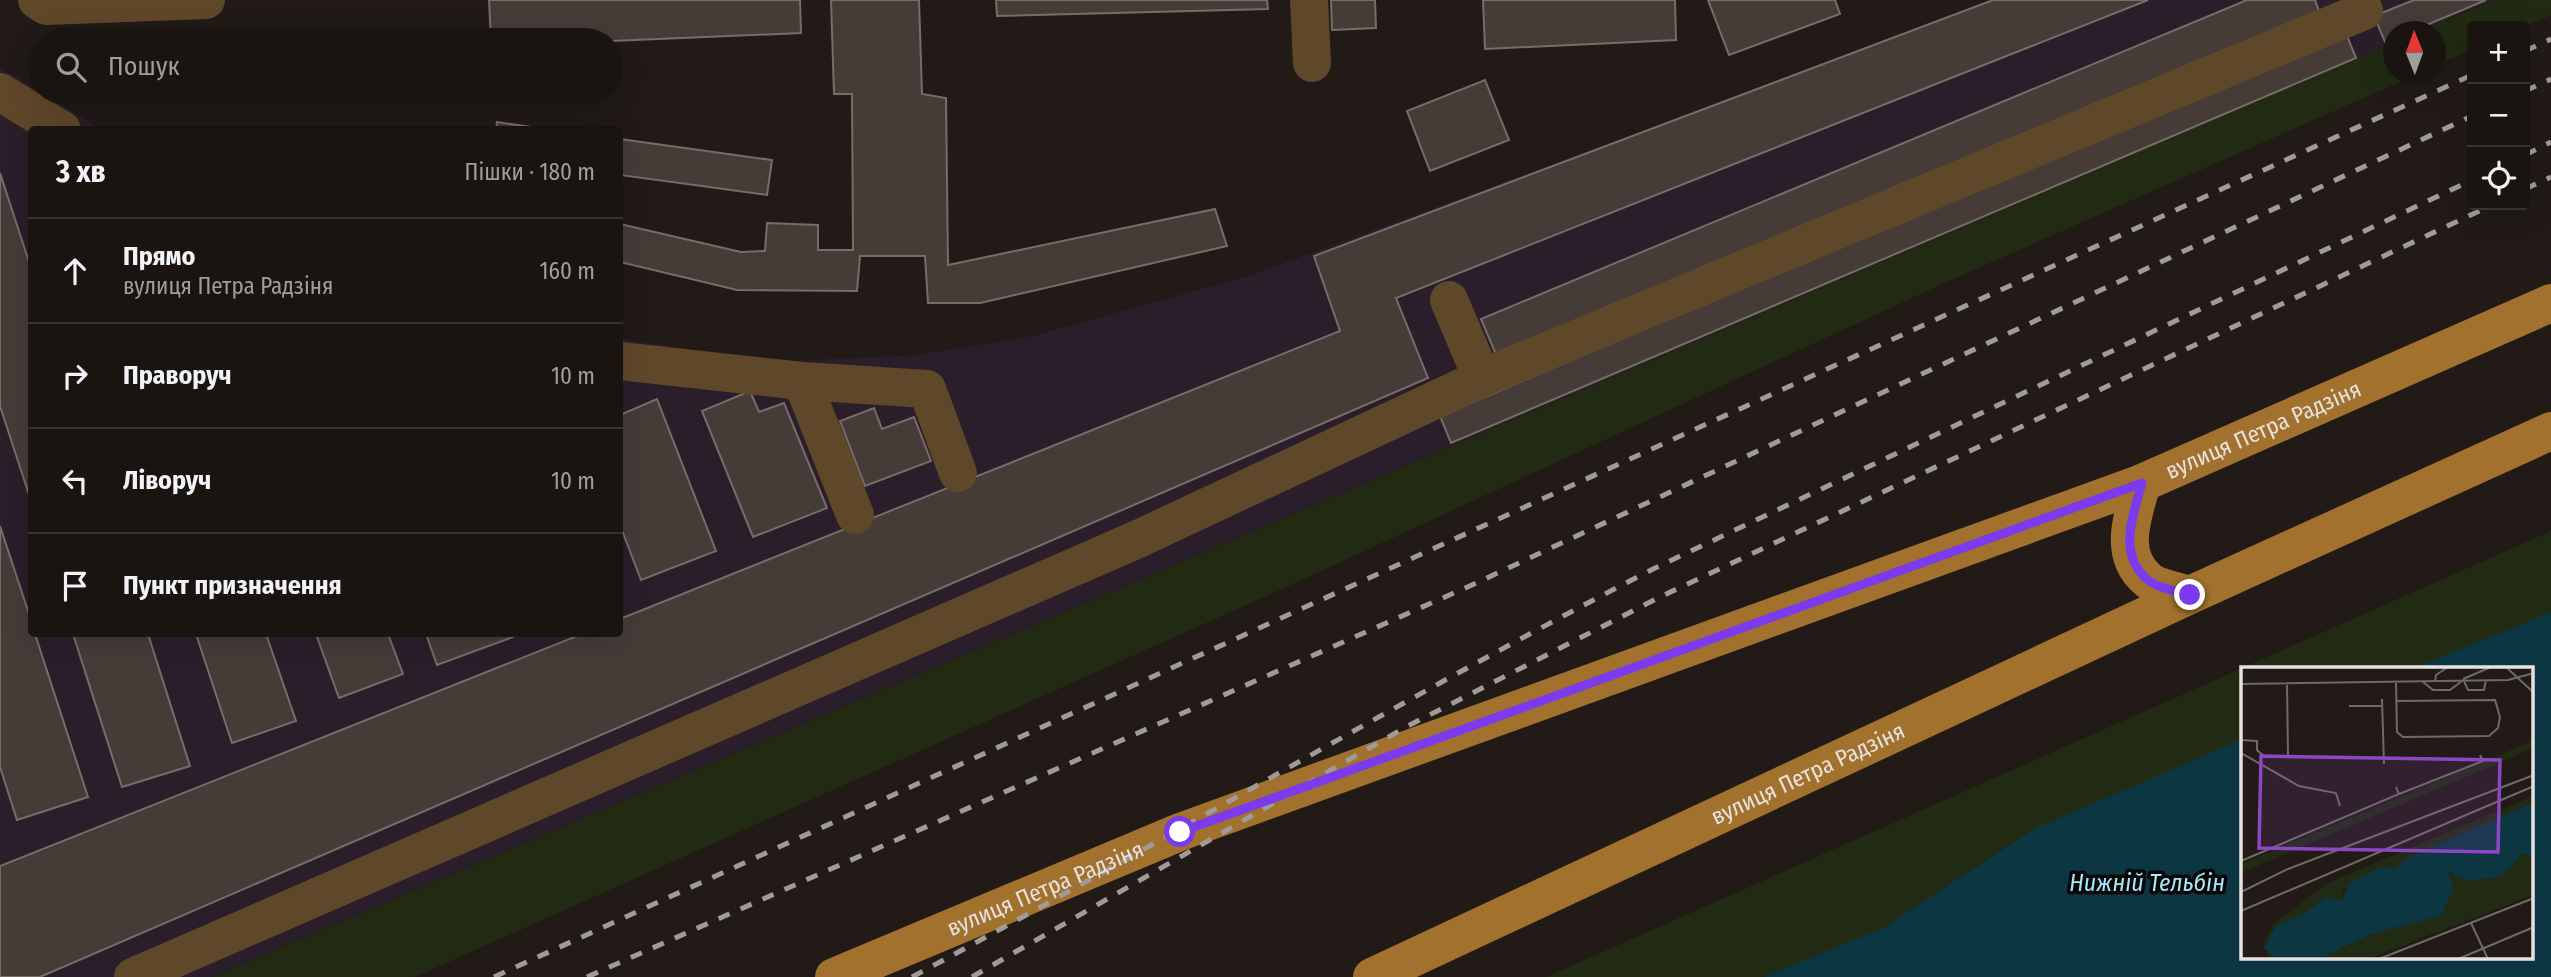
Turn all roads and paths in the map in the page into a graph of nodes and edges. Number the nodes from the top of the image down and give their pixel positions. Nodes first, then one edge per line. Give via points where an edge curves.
1 (37, 0) edge
2 (206, 0) edge
3 (1309, 0) edge
4 (2360, 0) edge
5 (1312, 63) dead end
6 (0, 92) edge
7 (55, 126) edge
8 (1449, 300) dead end
9 (2551, 303) edge
10 (623, 361) edge
11 (1482, 378) junction
12 (802, 381) junction
13 (2551, 431) edge
14 (958, 473) dead end
15 (2142, 483) junction
16 (855, 515) dead end
17 (2190, 595) junction
18 (133, 977) edge
19 (834, 977) edge
20 (1372, 977) edge

1 - 2 lane via 46,6
3 - 5 lane
4 - 11 lane via 2364,11
6 - 7 lane
8 - 11 lane
9 - 15 main road, вулиця Петра Радзіня
10 - 12 lane
11 - 18 lane via 1125,544
12 - 14 lane via 927,389
12 - 16 lane
13 - 17 main road, вулиця Петра Радзіня
15 - 17 main road via 2128,535 2132,560 2149,582
15 - 19 main road, вулиця Петра Радзіня via 1180,832
17 - 20 main road, вулиця Петра Радзіня

